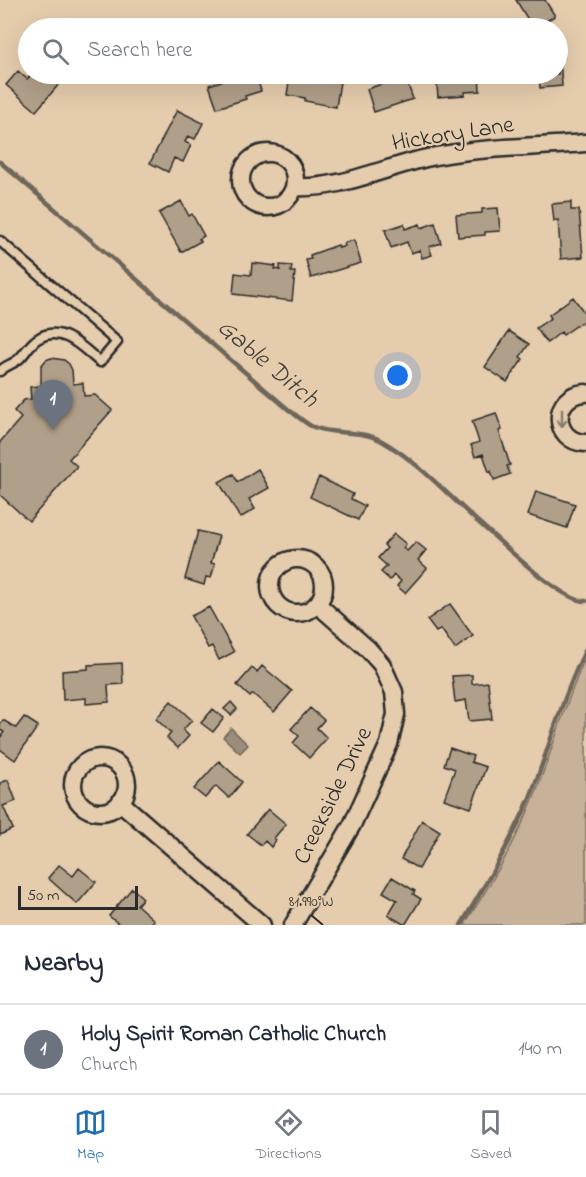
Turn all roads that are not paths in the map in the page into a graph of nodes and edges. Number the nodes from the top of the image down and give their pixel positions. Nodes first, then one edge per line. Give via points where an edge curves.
1 (586, 143) edge
2 (294, 187) dead end
3 (0, 241) edge
4 (0, 371) edge
5 (586, 393) edge
6 (586, 443) edge
7 (317, 604) dead end
8 (120, 802) dead end
9 (262, 925) edge
10 (293, 925) edge

1 - 2 street, Hickory Lane via 437,156 338,183
3 - 4 lane via 117,342 100,362 72,339 51,334 39,338 18,360
5 -> 6 street via 568,399 560,419 567,436
7 - 10 street, Creekside Drive via 382,665 394,692 396,714 389,744 352,825
8 - 9 street

